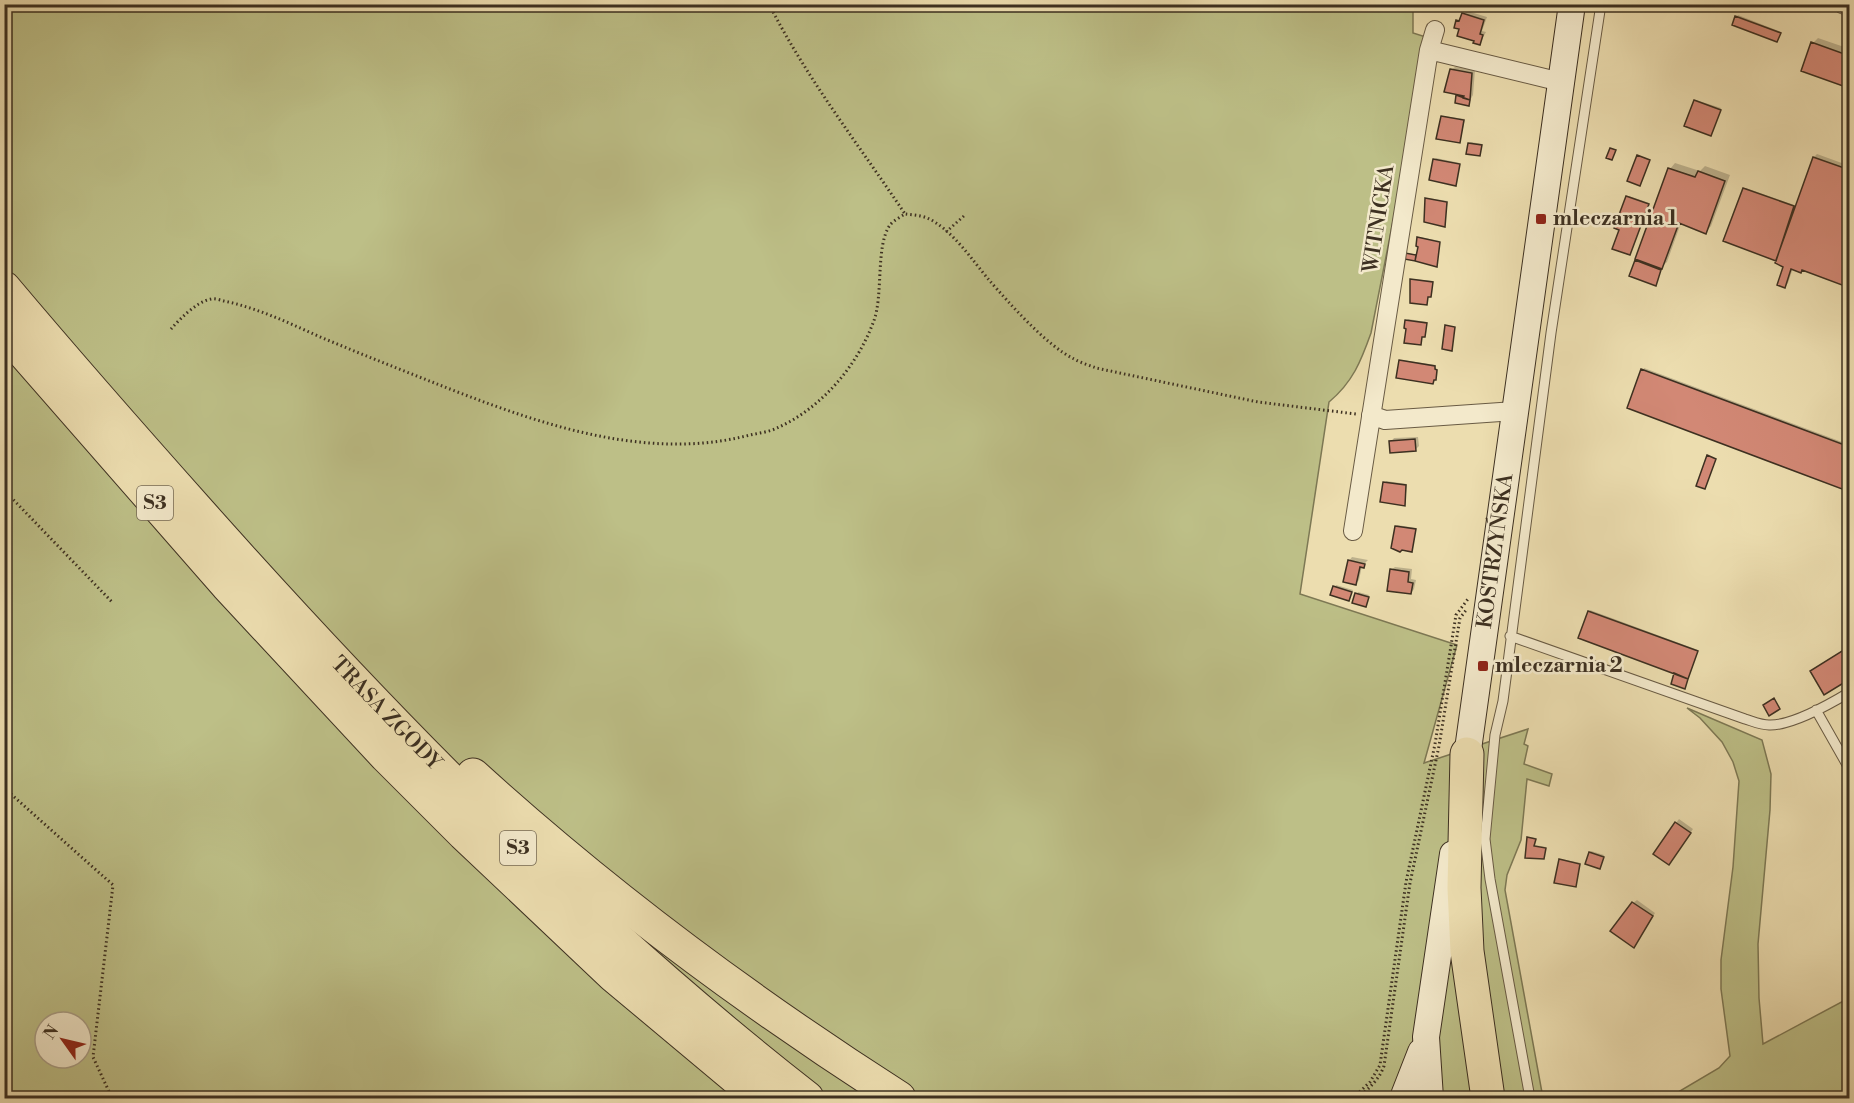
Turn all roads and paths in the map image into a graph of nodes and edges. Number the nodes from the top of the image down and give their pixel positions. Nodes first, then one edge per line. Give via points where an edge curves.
1 (769, 4) edge
2 (1572, 4) edge
3 (1601, 4) edge
4 (1842, 4) edge
5 (1850, 7) edge
6 (1435, 30) dead end
7 (1429, 50) junction
8 (1561, 82) junction
9 (904, 214) junction
10 (965, 214) dead end
11 (946, 232) junction
12 (4, 288) edge
13 (171, 329) dead end
14 (4, 330) edge
15 (1515, 411) junction
16 (1371, 415) junction
17 (4, 490) edge
18 (1353, 531) dead end
19 (253, 572) junction
20 (1474, 592) dead end
21 (1472, 602) dead end
22 (112, 603) dead end
23 (1510, 636) junction
24 (1850, 692) edge
25 (1816, 710) junction
26 (1467, 754) junction
27 (1850, 770) edge
28 (4, 788) edge
29 (613, 975) junction
30 (1426, 1037) junction
31 (112, 1098) edge
32 (736, 1098) edge
33 (760, 1098) edge
34 (807, 1098) edge
35 (899, 1098) edge
36 (1353, 1098) edge
37 (1359, 1098) edge
38 (1403, 1098) edge
39 (1430, 1098) edge
40 (1488, 1098) edge
41 (1530, 1098) edge

1 - 9 path via 820,92
2 - 8 main road, KOSTRZYŃSKA
3 - 23 lane
4 - 5 street
6 - 7 street, WITNICKA
7 - 8 street
7 - 16 street, WITNICKA
8 - 15 main road, KOSTRZYŃSKA
9 - 11 path via 927,218
9 - 13 path via 886,233 873,323 832,391 776,429 728,441 659,444 562,428 499,409 242,304 212,298
10 - 11 path
11 - 16 path via 1029,322 1074,359 1096,368 1258,402
12 - 19 highway, TRASA ZGODY / S3
14 - 29 highway, TRASA ZGODY / S3 via 307,674 464,834
15 - 16 street via 1385,420
15 - 26 main road, KOSTRZYŃSKA
16 - 18 street, WITNICKA
17 - 22 path
19 - 34 highway, TRASA ZGODY / S3 via 484,815 711,1022
19 - 35 highway via 334,642 496,796 586,872 744,994
20 - 36 path via 1456,615 1435,744 1406,882 1380,1065 1371,1082
21 - 37 path via 1460,618 1410,884 1384,1066 1374,1084
23 - 25 lane via 1769,725
23 - 41 lane via 1503,701 1494,735 1485,839
24 - 25 lane
25 - 27 lane
26 - 30 main road, KOSTRZYŃSKA
26 - 40 highway via 1467,951
28 - 31 path via 113,885 93,1058
29 - 32 highway via 688,1056
29 - 33 highway, TRASA ZGODY / S3
30 - 38 main road
30 - 39 main road, KOSTRZYŃSKA

